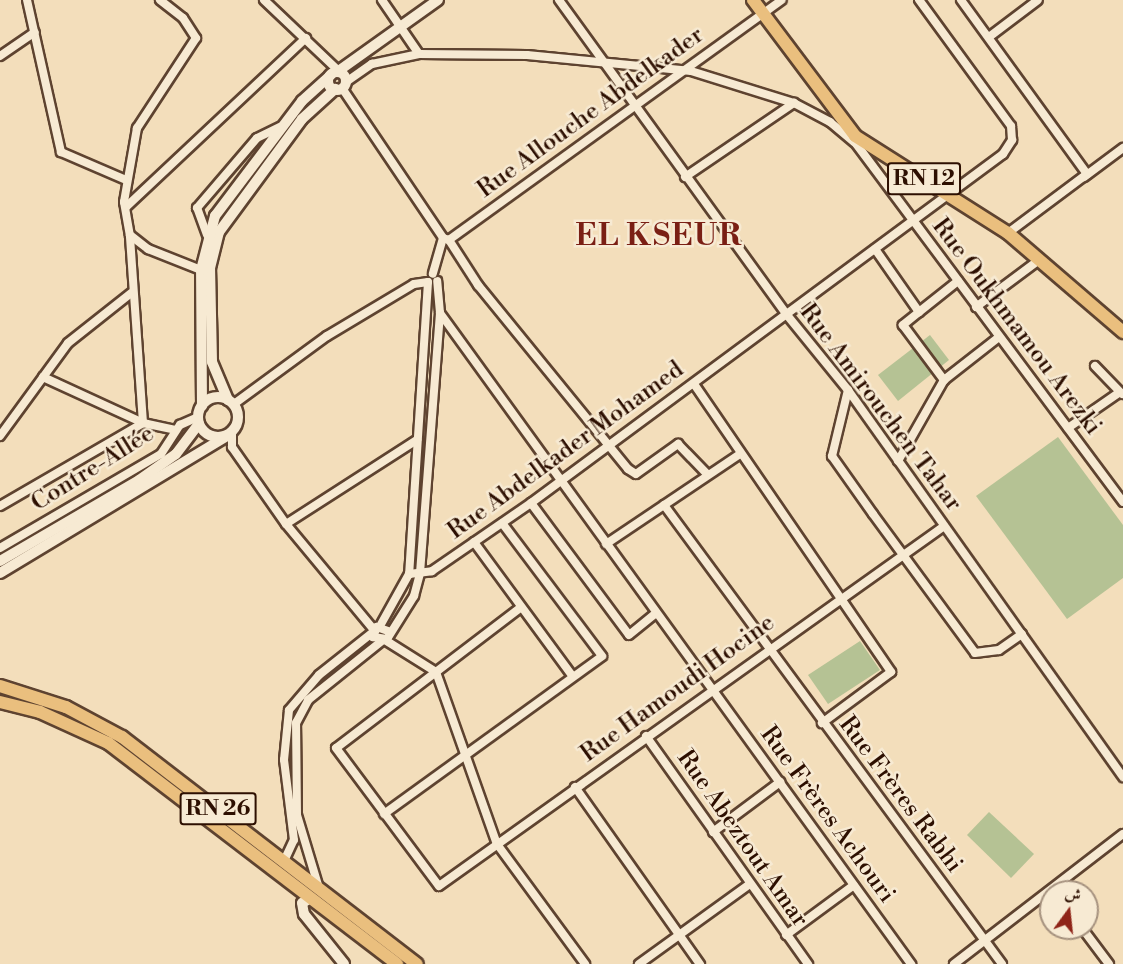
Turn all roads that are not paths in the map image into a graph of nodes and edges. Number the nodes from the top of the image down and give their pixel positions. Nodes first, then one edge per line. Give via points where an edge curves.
1 (27, 0) edge
2 (160, 0) edge
3 (264, 0) edge
4 (382, 0) edge
5 (438, 0) edge
6 (559, 0) edge
7 (753, 0) edge
8 (782, 0) edge
9 (919, 0) edge
10 (961, 0) edge
11 (1038, 0) edge
12 (764, 15) junction
13 (402, 27) junction
14 (35, 32) junction
15 (989, 37) junction
16 (306, 38) junction
17 (419, 54) junction
18 (0, 56) edge
19 (603, 63) junction
20 (682, 70) junction
21 (339, 78) junction
22 (794, 103) junction
23 (633, 106) junction
24 (282, 127) junction
25 (1123, 148) edge
26 (685, 177) junction
27 (126, 180) junction
28 (947, 193) junction
29 (126, 207) junction
30 (911, 220) junction
31 (1008, 233) junction
32 (130, 235) junction
33 (207, 235) junction
34 (446, 239) junction
35 (875, 249) junction
36 (1039, 260) junction
37 (201, 270) junction
38 (435, 278) junction
39 (958, 281) junction
40 (428, 282) junction
41 (131, 293) junction
42 (976, 307) junction
43 (919, 312) junction
44 (440, 313) junction
45 (787, 315) junction
46 (1123, 332) edge
47 (999, 337) junction
48 (1095, 366) dead end
49 (43, 377) junction
50 (944, 380) junction
51 (694, 384) junction
52 (848, 390) junction
53 (1122, 394) edge
54 (231, 402) junction
55 (202, 406) junction
56 (199, 421) junction
57 (143, 423) junction
58 (1068, 428) junction
59 (175, 430) junction
60 (231, 433) junction
61 (0, 436) edge
62 (417, 440) junction
63 (608, 446) junction
64 (740, 454) junction
65 (898, 461) junction
66 (708, 475) junction
67 (559, 480) junction
68 (1123, 502) edge
69 (531, 503) junction
70 (664, 505) junction
71 (0, 506) edge
72 (502, 523) junction
73 (286, 524) junction
74 (944, 526) junction
75 (474, 542) junction
76 (606, 544) junction
77 (0, 548) edge
78 (904, 555) junction
79 (0, 561) edge
80 (0, 573) edge
81 (420, 573) junction
82 (409, 574) junction
83 (837, 598) junction
84 (520, 608) junction
85 (656, 613) junction
86 (375, 630) junction
87 (388, 631) junction
88 (1022, 633) junction
89 (383, 641) junction
90 (766, 649) junction
91 (436, 672) junction
92 (573, 676) junction
93 (0, 686) edge
94 (712, 688) junction
95 (0, 702) edge
96 (822, 723) junction
97 (646, 736) junction
98 (465, 754) junction
99 (1123, 777) edge
100 (780, 782) junction
101 (575, 787) junction
102 (384, 814) junction
103 (713, 832) junction
104 (1123, 834) edge
105 (497, 844) junction
106 (284, 861) junction
107 (1068, 880) edge
108 (750, 884) junction
109 (318, 885) junction
110 (854, 885) junction
111 (310, 898) junction
112 (1039, 903) edge
113 (786, 935) junction
114 (680, 937) junction
115 (1091, 940) edge
116 (986, 941) junction
117 (344, 964) edge
118 (397, 964) edge
119 (417, 964) edge
120 (585, 964) edge
121 (639, 964) edge
122 (700, 964) edge
123 (807, 964) edge
124 (911, 964) edge
125 (954, 964) edge
126 (1002, 964) edge
127 (1109, 964) edge

1 - 14 street
2 - 27 street via 183,18 195,38 137,128
3 - 16 street
4 - 13 street
5 - 13 main road
6 - 19 street, Rue Amirouchen Tahar
7 - 12 main road, RN 12
8 - 12 street, Rue Allouche Abdelkader
9 - 28 street, Rue Abdelkader Mohamed via 1011,126 1012,140 1003,154
10 - 15 street
11 - 15 street
12 - 20 street, Rue Allouche Abdelkader
12 - 28 main road, RN 12 via 839,120 871,147
13 - 17 street
13 - 21 main road
14 - 18 street
14 - 27 street via 61,152
15 - 31 street via 1087,174
16 - 21 street
16 - 29 street
17 - 19 street, Rue Oukhmamou Arezki via 457,51
17 - 21 street, Rue Oukhmamou Arezki via 372,64
19 - 20 street, Rue Oukhmamou Arezki
19 - 23 street, Rue Amirouchen Tahar
20 - 22 street, Rue Oukhmamou Arezki
20 - 23 street, Rue Allouche Abdelkader
21 - 24 main road
21 - 34 street
21 - 54 main road via 302,118 219,232 210,268 212,362
22 - 26 street
22 - 30 street, Rue Oukhmamou Arezki via 830,122 857,145
23 - 26 street, Rue Amirouchen Tahar
23 - 34 street, Rue Allouche Abdelkader
24 - 33 main road via 215,216
24 - 33 street via 257,138 197,208
25 - 31 street
26 - 45 street, Rue Amirouchen Tahar
27 - 29 street
28 - 30 street, Rue Abdelkader Mohamed
28 - 31 main road, RN 12
29 - 32 street
30 - 35 street, Rue Abdelkader Mohamed
30 - 39 street, Rue Oukhmamou Arezki
31 - 36 main road, RN 12
32 - 37 street via 148,249
32 - 41 street
33 - 37 main road
34 - 38 street
34 - 63 street via 478,285
35 - 43 street
35 - 45 street, Rue Abdelkader Mohamed
36 - 42 street
36 - 46 main road, RN 12
37 - 55 main road
38 - 40 street
38 - 44 street
39 - 42 street, Rue Oukhmamou Arezki
39 - 43 street
40 - 54 street via 414,284 327,336
40 - 62 street
41 - 49 street via 68,343
41 - 57 street
42 - 47 street, Rue Oukhmamou Arezki
43 - 50 street via 903,325
44 - 67 street, Rue Frères Achouri
44 - 81 street
45 - 51 street, Rue Abdelkader Mohamed
45 - 52 street, Rue Amirouchen Tahar
47 - 50 street
47 - 58 street, Rue Oukhmamou Arezki
48 - 53 street
49 - 57 street
49 - 61 street
50 - 65 street
51 - 63 street, Rue Abdelkader Mohamed
51 - 64 street
52 - 65 street, Rue Amirouchen Tahar
52 - 78 street via 832,456
53 - 58 street
54 - 55 main road via 213,398
54 - 60 main road via 239,415
55 - 56 main road
56 - 59 street, Contre-Allée
56 - 60 main road via 212,436
56 - 79 main road via 176,454
57 - 59 street
57 - 71 street
58 - 68 street, Rue Oukhmamou Arezki
59 - 77 street, Contre-Allée via 161,454
60 - 73 street via 232,447
60 - 80 main road
62 - 73 street
62 - 82 street
63 - 66 street via 636,474 678,444
63 - 67 street, Rue Abdelkader Mohamed
64 - 66 street
64 - 83 street
65 - 74 street, Rue Amirouchen Tahar
66 - 70 street
67 - 69 street, Rue Abdelkader Mohamed
67 - 76 street, Rue Frères Achouri
69 - 72 street, Rue Abdelkader Mohamed
69 - 85 street via 629,635
70 - 76 street
70 - 90 street, Rue Frères Rabhi
72 - 75 street, Rue Abdelkader Mohamed
72 - 92 street via 602,656
73 - 86 street
74 - 78 street, Rue Hamoudi Hocine
74 - 88 street, Rue Amirouchen Tahar
75 - 81 street, Rue Abdelkader Mohamed via 432,572
75 - 84 street
76 - 85 street, Rue Frères Achouri
78 - 83 street, Rue Hamoudi Hocine
78 - 88 street via 975,653 999,650
81 - 82 street, Rue Abdelkader Mohamed
81 - 87 street via 408,606
82 - 86 street
83 - 90 street, Rue Hamoudi Hocine
83 - 96 street via 891,672
84 - 91 street
84 - 92 street
85 - 94 street, Rue Frères Achouri
86 - 87 street
86 - 89 street
86 - 106 street via 319,675 289,710 284,760 294,840
87 - 89 street
88 - 99 street, Rue Amirouchen Tahar
89 - 91 street
89 - 109 street via 308,700 296,723 297,815
90 - 94 street, Rue Hamoudi Hocine
90 - 96 street, Rue Frères Rabhi
91 - 98 street
91 - 102 street via 336,748
92 - 98 street
93 - 106 main road, RN 26 via 66,707 122,737
94 - 97 street, Rue Hamoudi Hocine
94 - 100 street, Rue Frères Achouri
95 - 111 main road, RN 26 via 40,712 108,742
96 - 116 street, Rue Frères Rabhi
97 - 101 street, Rue Hamoudi Hocine
97 - 103 street, Rue Abeztout Amar
98 - 102 street
98 - 105 street
100 - 103 street
100 - 110 street, Rue Frères Achouri
101 - 105 street, Rue Hamoudi Hocine
101 - 114 street
102 - 105 street, Rue Hamoudi Hocine via 437,885
103 - 108 street, Rue Abeztout Amar
104 - 107 street
105 - 120 street
106 - 109 main road, RN 26
108 - 113 street, Rue Abeztout Amar
108 - 114 street
109 - 119 main road, RN 26
110 - 113 street
110 - 124 street, Rue Frères Achouri
111 - 117 main road via 302,903 304,914
111 - 118 main road, RN 26
112 - 116 street
113 - 123 street, Rue Abeztout Amar
114 - 121 street
114 - 122 street
115 - 127 street
116 - 125 street
116 - 126 street, Rue Frères Rabhi

